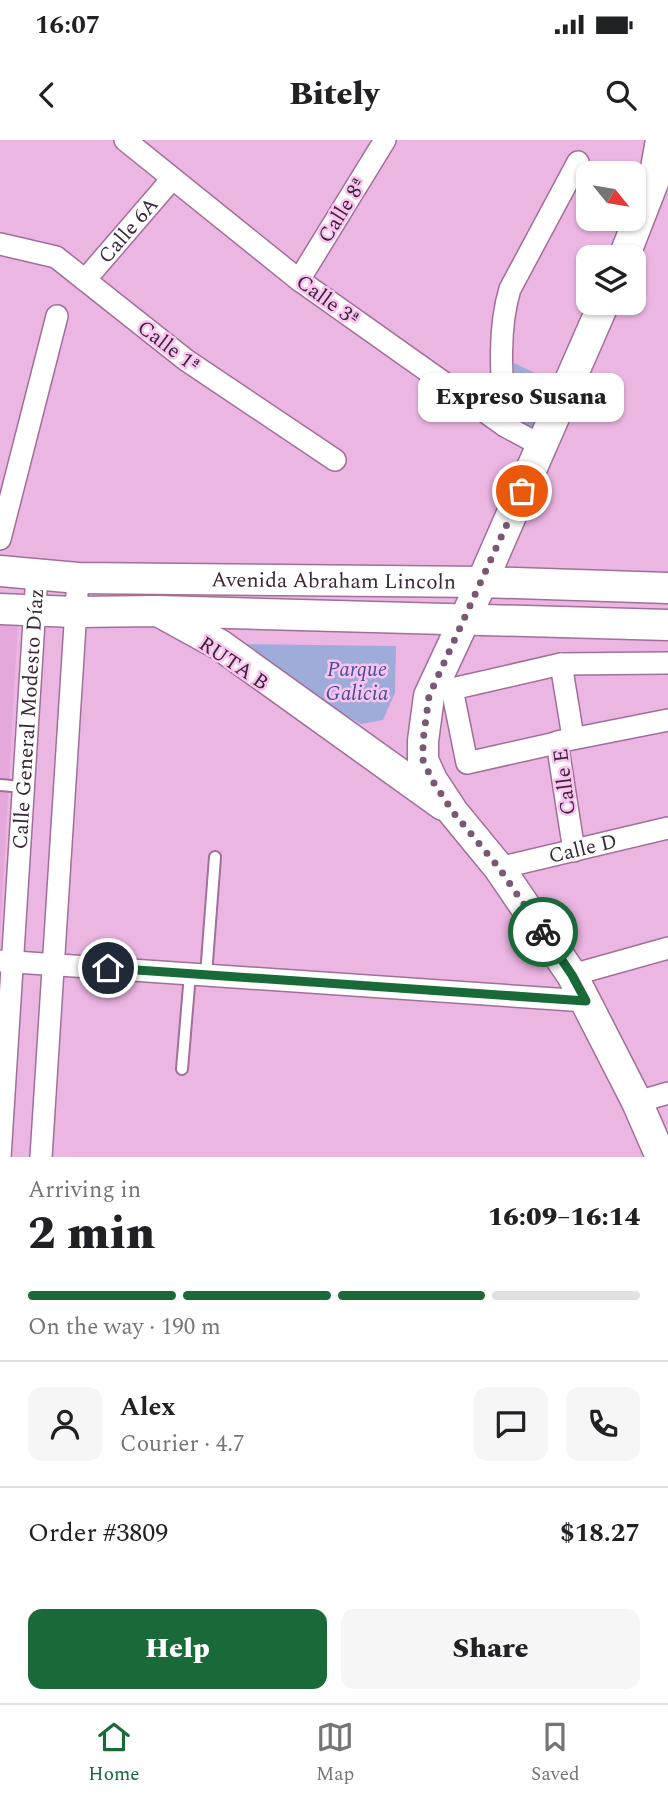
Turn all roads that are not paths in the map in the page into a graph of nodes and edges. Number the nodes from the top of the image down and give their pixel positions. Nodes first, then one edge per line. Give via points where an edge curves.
1 (125, 140) edge
2 (385, 140) edge
3 (661, 140) edge
4 (576, 166) edge
5 (172, 179) junction
6 (0, 244) edge
7 (629, 245) edge
8 (85, 280) junction
9 (299, 280) junction
10 (599, 315) edge
11 (57, 316) dead end
12 (505, 426) junction
13 (542, 446) junction
14 (335, 460) dead end
15 (0, 539) edge
16 (0, 571) edge
17 (37, 574) junction
18 (78, 578) junction
19 (482, 582) junction
20 (668, 588) edge
21 (0, 607) edge
22 (33, 610) junction
23 (157, 611) junction
24 (74, 612) junction
25 (464, 619) junction
26 (668, 625) edge
27 (668, 663) edge
28 (561, 664) junction
29 (668, 720) edge
30 (564, 740) junction
31 (0, 785) edge
32 (23, 787) junction
33 (447, 808) junction
34 (668, 828) edge
35 (574, 851) junction
36 (215, 857) dead end
37 (499, 868) junction
38 (668, 948) edge
39 (6, 961) edge
40 (53, 964) junction
41 (198, 975) junction
42 (572, 975) junction
43 (586, 1001) junction
44 (182, 1069) dead end
45 (668, 1093) edge
46 (637, 1102) junction
47 (663, 1152) edge
48 (1, 1157) edge
49 (41, 1157) edge

1 - 5 street, Calle 3ª
2 - 9 street, Calle 8ª
3 - 7 main road via 654,180
4 - 12 street via 507,299 503,325
5 - 8 street, Calle 6A
5 - 9 street, Calle 3ª
6 - 8 street, Calle 1ª via 53,255
8 - 14 street, Calle 1ª via 186,360
9 - 12 street, Calle 3ª
10 - 13 main road
11 - 15 street
12 - 13 street, Calle 3ª
13 - 19 main road
16 - 17 main road, Avenida Abraham Lincoln
17 - 18 main road, Avenida Abraham Lincoln
17 - 22 street, Calle General Modesto Díaz
18 - 19 main road, Avenida Abraham Lincoln
18 - 24 street, Calle General Modesto Díaz
19 - 20 main road, Avenida Abraham Lincoln
19 - 25 main road
21 - 22 main road, Avenida Abraham Lincoln
21 - 23 lane
22 - 24 main road, Avenida Abraham Lincoln
22 - 32 street, Calle General Modesto Díaz
23 - 24 main road, Avenida Abraham Lincoln
23 - 25 main road, Avenida Abraham Lincoln
23 - 33 main road via 220,645
24 - 40 street, Calle General Modesto Díaz
25 - 26 main road, Avenida Abraham Lincoln
25 - 33 main road via 429,696 423,741 423,760
27 - 28 street
28 - 30 street
28 - 30 street via 452,689 467,763
29 - 30 street, Calle E
30 - 35 street, Calle E
31 - 32 lane
32 - 39 street, Calle General Modesto Díaz
33 - 37 main road
34 - 35 street, Calle D
35 - 37 street, Calle D
36 - 41 lane
37 - 42 main road
38 - 42 street
39 - 40 street
39 - 48 street, Calle General Modesto Díaz
40 - 41 street
40 - 49 street, Calle General Modesto Díaz
41 - 43 street
41 - 44 lane
42 - 43 main road
43 - 46 main road
45 - 46 street
46 - 47 main road

